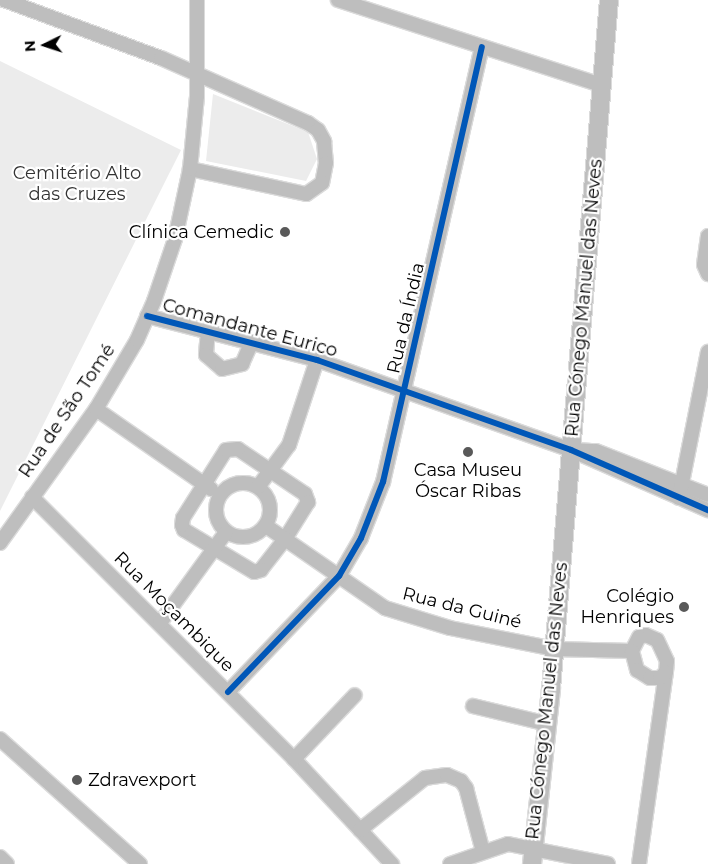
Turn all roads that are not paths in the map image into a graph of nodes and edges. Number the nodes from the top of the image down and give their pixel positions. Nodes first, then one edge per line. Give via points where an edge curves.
1 (4, 0) edge
2 (197, 0) edge
3 (338, 0) edge
4 (609, 0) edge
5 (482, 47) junction
6 (197, 74) junction
7 (601, 85) junction
8 (190, 169) junction
9 (708, 236) edge
10 (708, 274) edge
11 (147, 316) junction
12 (208, 331) junction
13 (252, 342) junction
14 (708, 352) edge
15 (317, 360) junction
16 (404, 391) junction
17 (96, 409) junction
18 (571, 450) junction
19 (270, 470) junction
20 (205, 484) junction
21 (258, 487) junction
22 (680, 491) junction
23 (220, 495) junction
24 (708, 495) edge
25 (32, 497) junction
26 (708, 510) edge
27 (266, 526) junction
28 (226, 532) junction
29 (285, 539) junction
30 (0, 543) edge
31 (214, 549) junction
32 (339, 576) junction
33 (160, 623) junction
34 (554, 649) junction
35 (632, 651) junction
36 (666, 672) junction
37 (228, 692) junction
38 (355, 695) dead end
39 (473, 706) dead end
40 (548, 724) junction
41 (0, 738) edge
42 (294, 759) junction
43 (360, 830) junction
44 (483, 852) junction
45 (532, 856) edge
46 (0, 857) edge
47 (7, 864) edge
48 (140, 864) edge
49 (392, 864) edge
50 (450, 864) edge
51 (608, 864) edge
52 (639, 864) edge

1 - 6 street
2 - 6 street, Rua de São Tomé
3 - 5 street
4 - 7 main road, Rua Cónego Manuel das Neves
5 - 7 street
5 - 16 street, Rua da Índia
6 - 8 street, Rua de São Tomé
6 - 8 street via 308,123 318,130 324,141 326,163 322,183 306,194
7 - 18 main road, Rua Cónego Manuel das Neves
8 - 11 street, Rua de São Tomé via 175,239
9 - 10 street via 704,265
11 - 12 street, Comandante Eurico
11 - 17 street, Rua de São Tomé
12 - 13 street, Comandante Eurico
12 - 13 street via 206,355 222,369 242,364
13 - 15 street, Comandante Eurico
14 - 22 street
15 - 16 street, Comandante Eurico
15 - 19 street via 292,436
16 - 18 street, Comandante Eurico
16 - 32 street, Rua da Índia via 384,482 361,538
17 - 20 street
17 - 25 street, Rua de São Tomé
18 - 22 street, Comandante Eurico
18 - 34 main road, Rua Cónego Manuel das Neves
19 - 20 street via 232,448 226,450
19 - 21 street
19 - 29 street via 305,494 308,502
20 - 23 street
20 - 31 street via 183,518 182,525 184,530
21 - 23 street via 250,483 234,484
21 - 27 street via 269,500 271,508
22 - 24 street, Comandante Eurico
22 - 26 street, Comandante Eurico
23 - 28 street via 217,518
25 - 30 street, Rua de São Tomé
25 - 33 street, Rua Moçambique
27 - 28 street via 243,538
27 - 29 street, Rua da Guiné
28 - 31 street
29 - 31 street via 261,570 254,572
29 - 32 street, Rua da Guiné
31 - 33 street
32 - 34 street, Rua da Guiné via 385,608 450,628
32 - 37 street, Rua da Índia
33 - 37 street, Rua Moçambique
34 - 35 street, Rua da Guiné
34 - 40 main road, Rua Cónego Manuel das Neves
35 - 36 street via 638,670 645,677 660,678
35 - 36 street via 639,637 651,636 664,652
36 - 52 street
37 - 42 street, Rua Moçambique
38 - 42 street
39 - 40 street
40 - 45 main road, Rua Cónego Manuel das Neves
41 - 48 street
42 - 43 street, Rua Moçambique
43 - 44 street via 425,778 447,775 461,781 466,788
43 - 49 street, Rua Moçambique
44 - 45 street via 508,844
44 - 50 street
45 - 51 street
46 - 47 street

